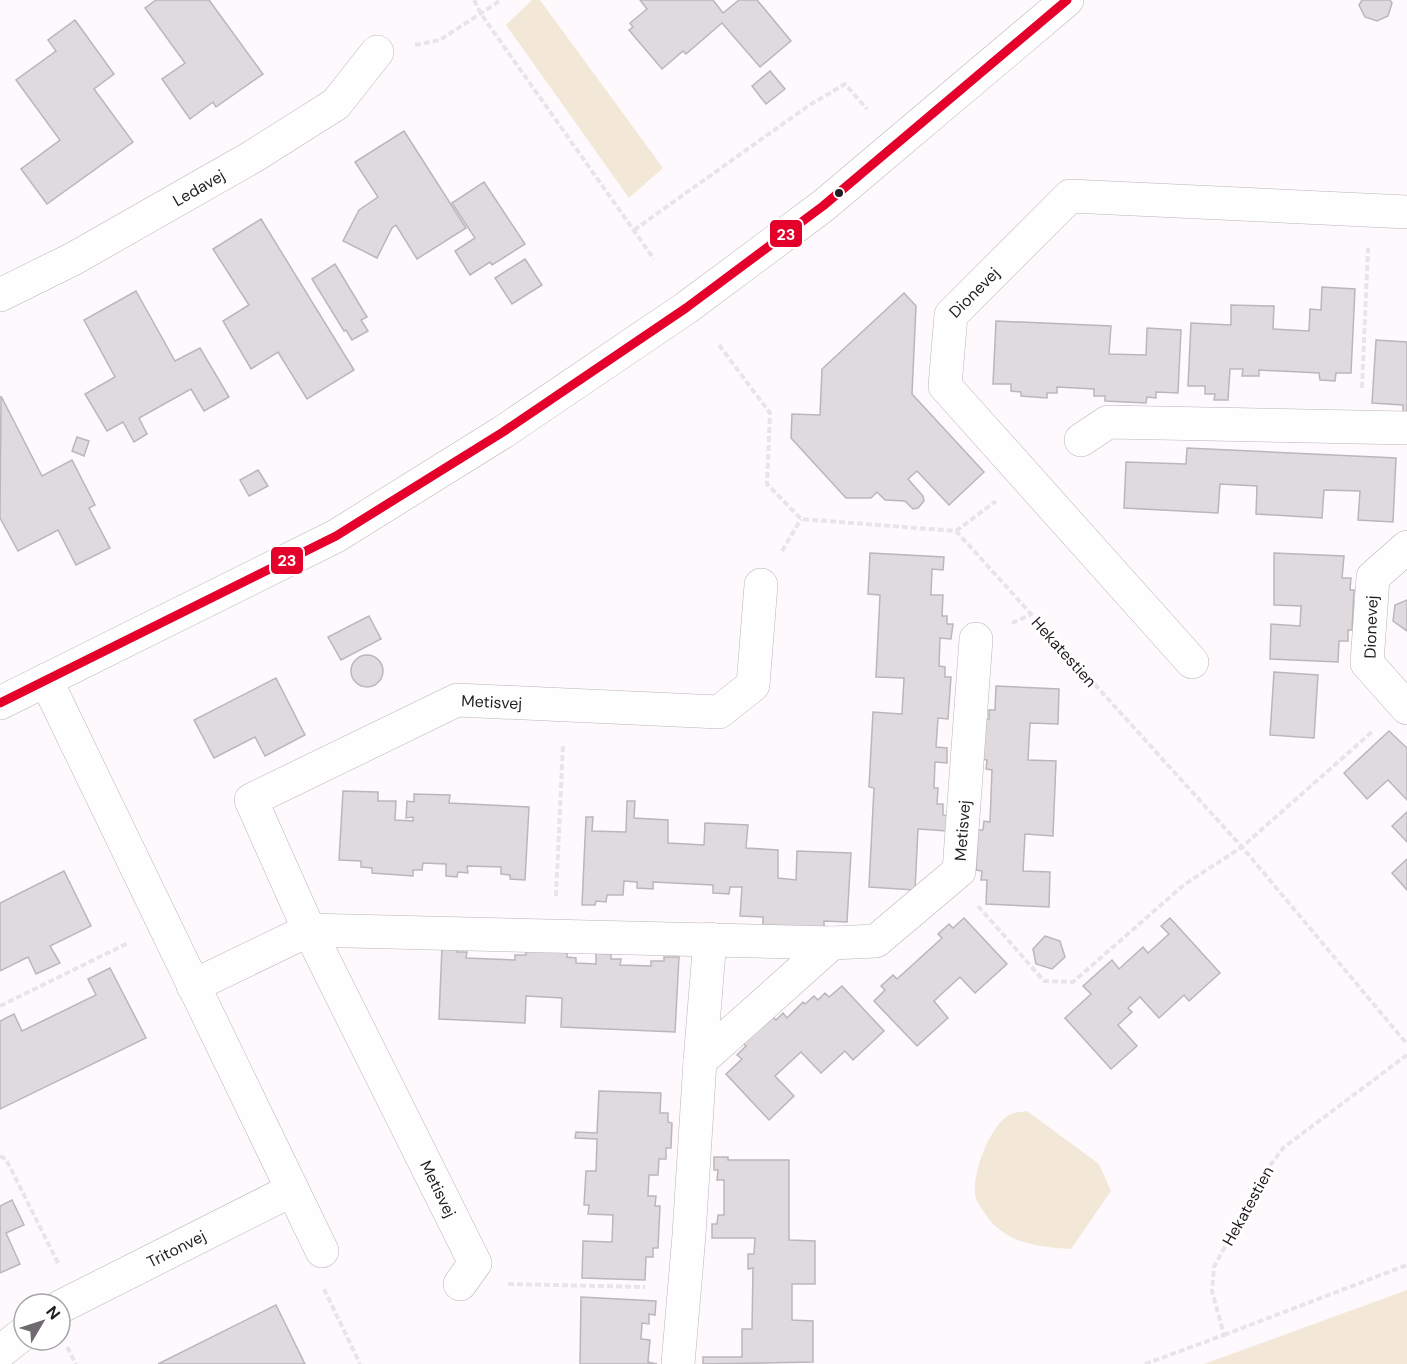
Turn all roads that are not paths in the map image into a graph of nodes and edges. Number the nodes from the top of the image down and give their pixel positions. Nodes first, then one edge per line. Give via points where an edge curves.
1 (1067, 0) edge
2 (377, 52) road end
3 (1407, 212) edge
4 (0, 295) edge
5 (1407, 428) edge
6 (1081, 440) dead end
7 (1407, 547) edge
8 (761, 585) dead end
9 (976, 639) dead end
10 (1192, 662) dead end
11 (46, 680) junction
12 (0, 703) edge
13 (1405, 706) edge
14 (309, 930) junction
15 (710, 939) junction
16 (832, 943) junction
17 (193, 986) junction
18 (700, 1060) junction
19 (292, 1190) junction
20 (322, 1251) road end
21 (467, 1274) road end
22 (72, 1300) edge
23 (12, 1342) edge
24 (0, 1352) edge
25 (678, 1364) edge

1 - 11 street via 823,206 686,308 513,425 336,536
2 - 4 street, Ledavej via 336,104 252,157 73,259
3 - 10 street, Dionevej via 1070,196 951,315 945,386
5 - 6 street via 1107,422
7 - 13 street, Dionevej via 1373,577 1367,663
8 - 14 street, Metisvej via 753,685 719,712 457,700 251,800
9 - 16 street, Metisvej via 959,871 876,941
11 - 12 street
11 - 17 street
14 - 15 street, Metisvej
14 - 17 street, Metisvej
14 - 21 street, Metisvej
15 - 16 street, Metisvej
15 - 18 street
16 - 18 street
17 - 19 street
18 - 25 street
19 - 20 street
19 - 22 street, Tritonvej
23 - 24 street

